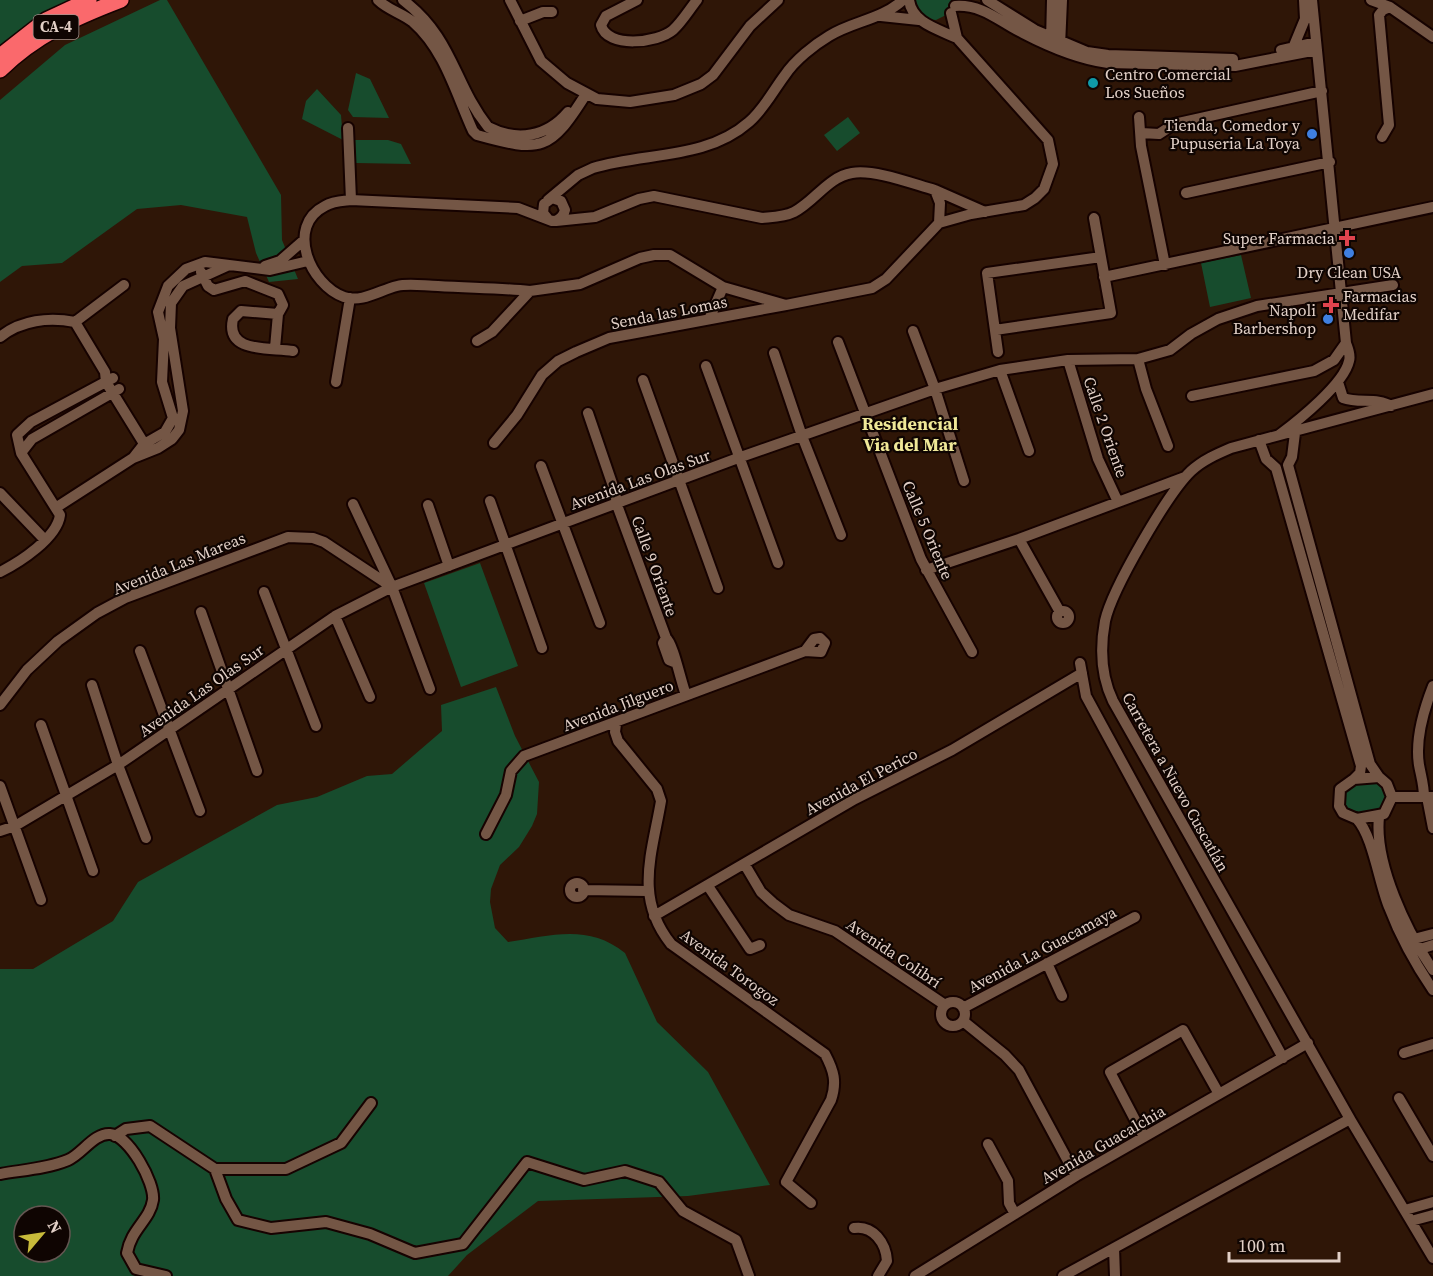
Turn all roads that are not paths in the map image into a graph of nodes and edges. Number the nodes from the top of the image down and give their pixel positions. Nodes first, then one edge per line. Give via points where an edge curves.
1 (89, 0) edge
2 (121, 0) edge
3 (378, 0) edge
4 (403, 0) edge
5 (510, 0) edge
6 (637, 0) edge
7 (697, 0) edge
8 (778, 0) edge
9 (903, 0) edge
10 (909, 0) edge
11 (987, 0) edge
12 (1052, 0) edge
13 (1062, 0) edge
14 (1304, 0) edge
15 (1312, 0) edge
16 (1371, 0) edge
17 (954, 6) edge
18 (1390, 8) junction
19 (552, 12) dead end
20 (881, 16) junction
21 (1310, 19) junction
22 (520, 21) junction
23 (922, 21) junction
24 (1433, 37) edge
25 (957, 38) junction
26 (1055, 44) junction
27 (1316, 46) junction
28 (1293, 48) junction
29 (0, 56) edge
30 (0, 70) edge
31 (1322, 91) junction
32 (583, 92) junction
33 (1139, 117) dead end
34 (348, 128) dead end
35 (1141, 133) junction
36 (1382, 137) dead end
37 (1330, 162) junction
38 (568, 186) junction
39 (935, 190) junction
40 (1186, 193) dead end
41 (351, 200) junction
42 (547, 200) junction
43 (564, 205) junction
44 (1433, 207) edge
45 (518, 208) junction
46 (986, 212) junction
47 (1094, 218) dead end
48 (581, 219) junction
49 (552, 220) junction
50 (939, 223) junction
51 (1336, 226) junction
52 (304, 240) junction
53 (1101, 257) junction
54 (308, 261) junction
55 (196, 264) junction
56 (1165, 265) junction
57 (227, 266) junction
58 (261, 268) junction
59 (203, 276) junction
60 (1104, 277) junction
61 (124, 285) dead end
62 (1393, 285) dead end
63 (723, 287) junction
64 (506, 289) junction
65 (530, 291) junction
66 (1341, 291) junction
67 (350, 298) junction
68 (786, 305) junction
69 (516, 307) junction
70 (278, 314) junction
71 (710, 317) junction
72 (75, 322) junction
73 (995, 330) junction
74 (913, 331) dead end
75 (0, 336) edge
76 (477, 341) dead end
77 (838, 342) dead end
78 (1346, 343) junction
79 (275, 348) junction
80 (293, 351) dead end
81 (998, 352) dead end
82 (774, 353) dead end
83 (1138, 359) junction
84 (1068, 360) junction
85 (706, 366) dead end
86 (1000, 370) junction
87 (108, 377) junction
88 (643, 380) dead end
89 (336, 382) dead end
90 (1338, 382) junction
91 (935, 389) junction
92 (116, 391) junction
93 (1433, 394) edge
94 (1192, 396) dead end
95 (1391, 406) junction
96 (588, 413) dead end
97 (866, 415) junction
98 (1295, 433) junction
99 (802, 436) junction
100 (1277, 437) junction
101 (1259, 440) junction
102 (494, 443) dead end
103 (150, 446) junction
104 (1168, 446) dead end
105 (1029, 451) dead end
106 (21, 453) junction
107 (738, 458) junction
108 (1288, 465) junction
109 (541, 466) dead end
110 (1276, 468) junction
111 (1186, 476) junction
112 (680, 480) junction
113 (964, 481) dead end
114 (1, 494) edge
115 (490, 501) dead end
116 (1118, 502) junction
117 (353, 504) dead end
118 (428, 505) dead end
119 (617, 505) junction
120 (57, 507) junction
121 (562, 524) junction
122 (841, 535) dead end
123 (44, 539) junction
124 (1019, 539) junction
125 (506, 545) junction
126 (778, 563) dead end
127 (450, 566) junction
128 (926, 570) junction
129 (0, 572) edge
130 (392, 586) junction
131 (718, 588) dead end
132 (264, 592) dead end
133 (1320, 603) junction
134 (201, 612) dead end
135 (1060, 612) dead end
136 (335, 616) junction
137 (600, 623) dead end
138 (287, 648) junction
139 (542, 648) dead end
140 (140, 651) dead end
141 (806, 651) dead end
142 (972, 652) dead end
143 (92, 685) dead end
144 (1433, 686) edge
145 (228, 688) junction
146 (430, 689) dead end
147 (686, 695) junction
148 (370, 697) dead end
149 (0, 705) edge
150 (616, 724) junction
151 (40, 725) dead end
152 (316, 726) dead end
153 (170, 729) junction
154 (118, 765) junction
155 (257, 771) dead end
156 (1428, 775) edge
157 (1379, 777) junction
158 (1354, 779) junction
159 (0, 786) edge
160 (68, 795) junction
161 (1392, 797) junction
162 (1428, 797) edge
163 (200, 811) dead end
164 (1379, 817) junction
165 (1357, 819) junction
166 (15, 826) junction
167 (1433, 828) edge
168 (0, 831) edge
169 (486, 834) dead end
170 (146, 838) dead end
171 (745, 865) junction
172 (93, 871) dead end
173 (708, 886) junction
174 (583, 890) dead end
175 (647, 891) junction
176 (41, 900) dead end
177 (654, 916) junction
178 (1135, 917) dead end
179 (1433, 934) edge
180 (760, 945) dead end
181 (1433, 945) edge
182 (1413, 946) junction
183 (1047, 963) junction
184 (1433, 970) edge
185 (1433, 990) edge
186 (1062, 996) dead end
187 (945, 1005) junction
188 (963, 1008) junction
189 (963, 1022) junction
190 (1308, 1043) junction
191 (1433, 1044) edge
192 (1404, 1053) dead end
193 (1283, 1058) junction
194 (1219, 1094) junction
195 (1399, 1098) dead end
196 (372, 1103) dead end
197 (1350, 1119) junction
198 (115, 1136) junction
199 (1144, 1137) junction
200 (988, 1144) dead end
201 (1433, 1156) edge
202 (215, 1168) junction
203 (0, 1174) edge
204 (1076, 1176) junction
205 (1433, 1202) edge
206 (811, 1203) dead end
207 (1405, 1210) junction
208 (1015, 1214) junction
209 (1433, 1215) edge
210 (1411, 1221) junction
211 (854, 1228) dead end
212 (1114, 1248) junction
213 (1433, 1258) edge
214 (166, 1276) edge
215 (749, 1276) edge
216 (878, 1276) edge
217 (915, 1276) edge
218 (1063, 1276) edge
219 (1115, 1276) edge

1 - 29 highway, CA-4 via 46,20
2 - 30 highway, CA-4 via 64,22
3 - 32 street via 414,23 426,37 442,60 477,135 519,147 545,141 566,126
4 - 32 street via 430,25 450,53 482,119 494,130 520,138 542,132 560,122
5 - 22 street
6 - 7 street via 606,16 601,25 605,34 621,43 666,34
8 - 32 street via 750,27 713,75 700,84 674,95 630,102 597,99
9 - 20 street
10 - 23 street via 910,8
11 - 26 street
12 - 26 street
13 - 26 street
14 - 21 street
15 - 21 street
16 - 18 street
17 - 23 street via 940,22
17 - 25 street
17 - 26 street via 977,7
18 - 24 street
18 - 36 street via 1379,15 1389,125
19 - 22 street
20 - 23 street
20 - 38 street via 841,29 812,49 786,73 760,110 730,136 686,151 593,168
21 - 27 street
21 - 28 street
22 - 32 street via 541,61
23 - 25 street
25 - 46 street via 1042,130 1052,151 1049,177 1035,198 1023,205
26 - 27 street via 1089,61 1206,67 1235,66
26 - 28 street via 1108,55 1206,59 1235,59
27 - 28 street
27 - 31 street
31 - 35 street via 1174,124 1159,134
31 - 37 street
33 - 35 street
34 - 41 street
35 - 56 street
37 - 40 street
37 - 51 street
38 - 42 street
38 - 43 street
39 - 46 street
39 - 48 street via 852,173 827,185 794,212 778,217 762,218 654,196
39 - 50 street
41 - 45 street
41 - 52 street via 334,202 316,212 308,222
42 - 43 street via 557,199
42 - 45 street
42 - 49 street via 543,213
43 - 48 street
43 - 49 street via 562,217
44 - 51 street
45 - 49 street
46 - 50 street
47 - 53 street
48 - 49 street
50 - 68 street, Senda las Lomas via 886,279 872,288
51 - 56 street
51 - 66 street
52 - 54 street
52 - 58 street via 280,261
53 - 60 street
53 - 73 street via 987,273
54 - 58 street
54 - 67 street via 320,279 341,296
55 - 57 street
55 - 59 street
55 - 103 street via 175,277 158,312 164,339 162,381 173,418
56 - 60 street
57 - 58 street
57 - 59 street
59 - 70 street via 214,290 245,281 278,294 283,305
59 - 103 street via 183,286 171,303 170,328 182,421 172,439
60 - 73 street via 1111,313
61 - 72 street
62 - 66 street, Avenida Las Olas Sur
63 - 65 street via 670,255 654,255 580,284
63 - 68 street
63 - 71 street
64 - 65 street
64 - 67 street via 400,285 366,297
64 - 69 street
65 - 69 street
66 - 78 street
66 - 83 street, Avenida Las Olas Sur via 1257,306 1218,319 1170,350
67 - 89 street
68 - 71 street, Senda las Lomas
69 - 76 street via 492,332
70 - 79 street
70 - 79 street via 241,311 231,326 235,339 246,346
71 - 102 street, Senda las Lomas via 609,338 558,361 542,375
72 - 75 street via 18,324
72 - 87 street
73 - 81 street
74 - 91 street
77 - 97 street, Calle 5 Oriente
78 - 90 street via 1349,362
78 - 94 street via 1334,360 1314,371
79 - 80 street
82 - 99 street
83 - 84 street, Avenida Las Olas Sur
83 - 104 street
84 - 86 street, Avenida Las Olas Sur
84 - 116 street, Calle 2 Oriente via 1098,459
85 - 107 street
86 - 91 street, Avenida Las Olas Sur
86 - 105 street
87 - 92 street
87 - 106 street via 21,430 17,435
88 - 112 street
90 - 95 street via 1343,398 1383,401
90 - 100 street
91 - 97 street, Avenida Las Olas Sur
91 - 113 street
92 - 103 street
92 - 106 street via 32,439
93 - 95 street, Carretera a Nuevo Cuscatlán
95 - 98 street, Carretera a Nuevo Cuscatlán
96 - 119 street, Calle 9 Oriente
97 - 99 street, Avenida Las Olas Sur
97 - 128 street, Calle 5 Oriente
98 - 100 street, Carretera a Nuevo Cuscatlán
98 - 108 street
99 - 107 street, Avenida Las Olas Sur
99 - 122 street
100 - 101 street, Carretera a Nuevo Cuscatlán
101 - 110 street via 1266,459
101 - 111 street, Carretera a Nuevo Cuscatlán via 1210,457
103 - 120 street
106 - 120 street
107 - 112 street, Avenida Las Olas Sur
107 - 126 street
108 - 110 street
108 - 133 street
109 - 121 street
110 - 133 street
111 - 116 street
111 - 190 street, Carretera a Nuevo Cuscatlán via 1149,531 1111,601 1102,639 1104,676 1113,701
112 - 119 street, Avenida Las Olas Sur
112 - 131 street
114 - 123 street
115 - 125 street
116 - 124 street
117 - 130 street
118 - 127 street
119 - 121 street, Avenida Las Olas Sur
119 - 147 street, Calle 9 Oriente via 666,638 663,643 669,660 674,662
120 - 123 street via 58,526
121 - 125 street, Avenida Las Olas Sur
121 - 137 street
123 - 129 street via 26,558
124 - 128 street
124 - 135 street
125 - 127 street, Avenida Las Olas Sur
125 - 139 street
127 - 130 street, Avenida Las Olas Sur
128 - 142 street, Calle 5 Oriente
130 - 136 street, Avenida Las Olas Sur
130 - 146 street
130 - 149 street, Avenida Las Mareas via 324,542 313,537 288,537 125,598 97,613 27,670
132 - 138 street
133 - 157 street via 1370,764
133 - 158 street via 1360,766
134 - 145 street
136 - 138 street, Avenida Las Olas Sur
136 - 148 street
138 - 145 street, Avenida Las Olas Sur
138 - 152 street
140 - 153 street
141 - 147 street, Avenida Jilguero
143 - 154 street
144 - 156 street via 1422,724 1419,755 1419,767
145 - 153 street, Avenida Las Olas Sur
145 - 155 street
147 - 150 street, Avenida Jilguero
150 - 169 street, Avenida Jilguero via 524,756 511,771 506,795
150 - 175 street, Avenida Torogoz via 618,741 657,789 661,801
151 - 160 street
153 - 154 street, Avenida Las Olas Sur
153 - 163 street
154 - 160 street, Avenida Las Olas Sur
154 - 170 street
156 - 162 street
157 - 158 street
157 - 161 street
158 - 165 street via 1340,789 1338,797 1343,813
159 - 166 street
160 - 166 street, Avenida Las Olas Sur
160 - 172 street
161 - 162 street
161 - 164 street via 1388,811
162 - 167 street
164 - 165 street
164 - 182 street via 1387,870
165 - 182 street via 1368,834 1389,907
166 - 168 street, Avenida Las Olas Sur
166 - 176 street
171 - 173 street, Avenida El Perico
171 - 187 street, Avenida Colibrí via 761,892 789,915 835,932
171 - 193 street, Avenida El Perico via 855,799 952,750 1081,668 1086,696
173 - 177 street, Avenida El Perico
173 - 180 street via 750,949
174 - 175 street
175 - 177 street, Avenida Torogoz
177 - 206 street, Avenida Torogoz via 671,944 825,1054 834,1072 835,1088 786,1182
178 - 183 street, Avenida La Guacamaya
179 - 182 street
181 - 182 street
182 - 184 street
182 - 185 street
183 - 186 street
183 - 188 street, Avenida La Guacamaya
187 - 188 street via 955,1002
187 - 189 street via 941,1012 945,1023 956,1026
188 - 189 street
189 - 204 street via 1019,1070
190 - 193 street, Avenida Guacalchia
190 - 197 street, Carretera a Nuevo Cuscatlán
191 - 192 street
193 - 194 street, Avenida Guacalchia
194 - 199 street, Avenida Guacalchia
194 - 199 street via 1183,1030 1110,1072
195 - 201 street
196 - 202 street via 341,1143 286,1169
197 - 207 street, Carretera a Nuevo Cuscatlán
197 - 212 street
198 - 202 street via 126,1128 150,1126
198 - 203 street via 98,1138 68,1160
198 - 214 street via 122,1138 133,1152 153,1192 149,1211 129,1241 130,1262 136,1269
199 - 204 street, Avenida Guacalchia
200 - 208 street via 1008,1181 1009,1203
202 - 215 street via 237,1220 271,1228 326,1222 370,1234 415,1253 463,1244 527,1162 584,1180 624,1171 659,1182 683,1211 736,1240
204 - 208 street, Avenida Guacalchia
205 - 207 street
207 - 210 street, Carretera a Nuevo Cuscatlán
208 - 217 street, Avenida Guacalchia
209 - 210 street
210 - 213 street, Carretera a Nuevo Cuscatlán
211 - 216 street via 869,1230 881,1240 887,1261
212 - 218 street
212 - 219 street

